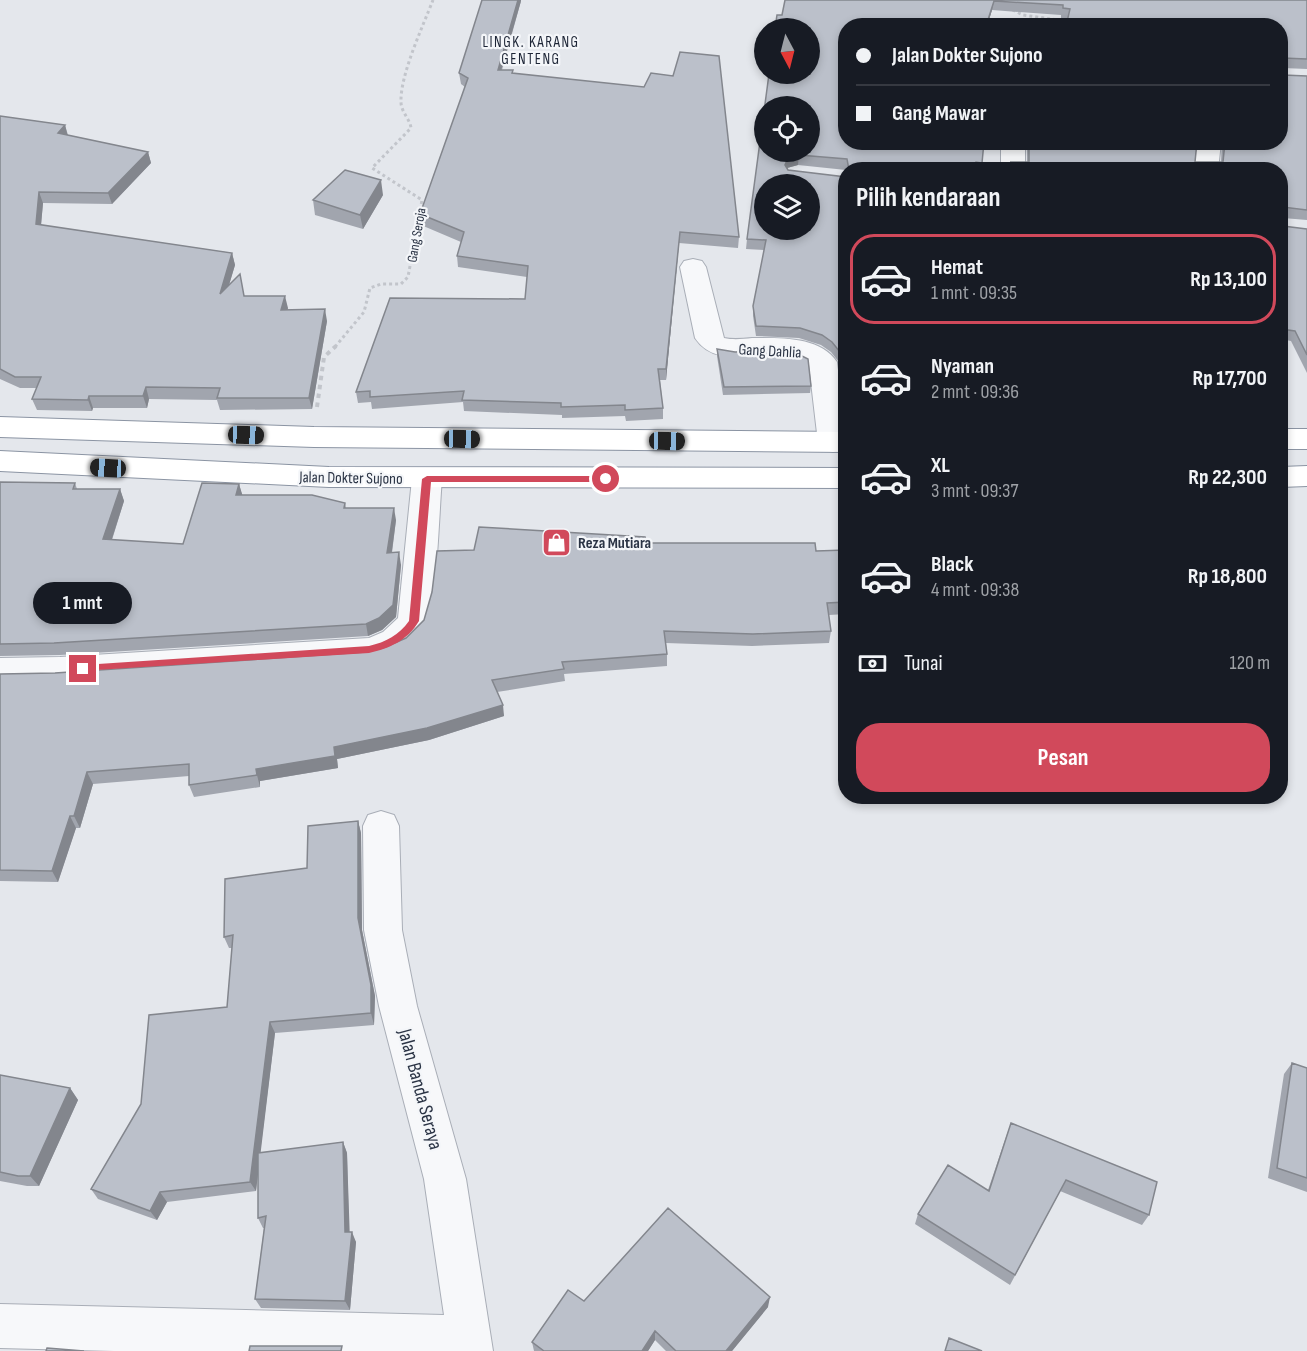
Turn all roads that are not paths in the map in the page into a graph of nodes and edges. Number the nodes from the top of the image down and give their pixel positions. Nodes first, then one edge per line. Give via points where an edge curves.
1 (693, 267) dead end
2 (0, 427) edge
3 (838, 439) edge
4 (1307, 439) edge
5 (1288, 440) edge
6 (758, 442) junction
7 (838, 442) edge
8 (0, 461) edge
9 (1307, 476) edge
10 (1288, 477) edge
11 (838, 478) edge
12 (427, 479) junction
13 (763, 479) junction
14 (0, 671) edge
15 (381, 826) dead end
16 (0, 1326) edge
17 (470, 1345) edge

1 - 3 street, Gang Dahlia via 709,338 714,344 726,348 802,349 823,362 829,424
2 - 6 highway via 314,437
4 - 5 highway
6 - 7 highway
6 - 13 highway
8 - 12 highway, Jalan Dokter Sujono
9 - 10 highway
11 - 13 highway, Jalan Dokter Sujono
12 - 13 highway, Jalan Dokter Sujono
12 - 14 street via 414,621 406,633 386,646
15 - 17 street, Jalan Banda Seraya via 383,930 445,1179
16 - 17 street

